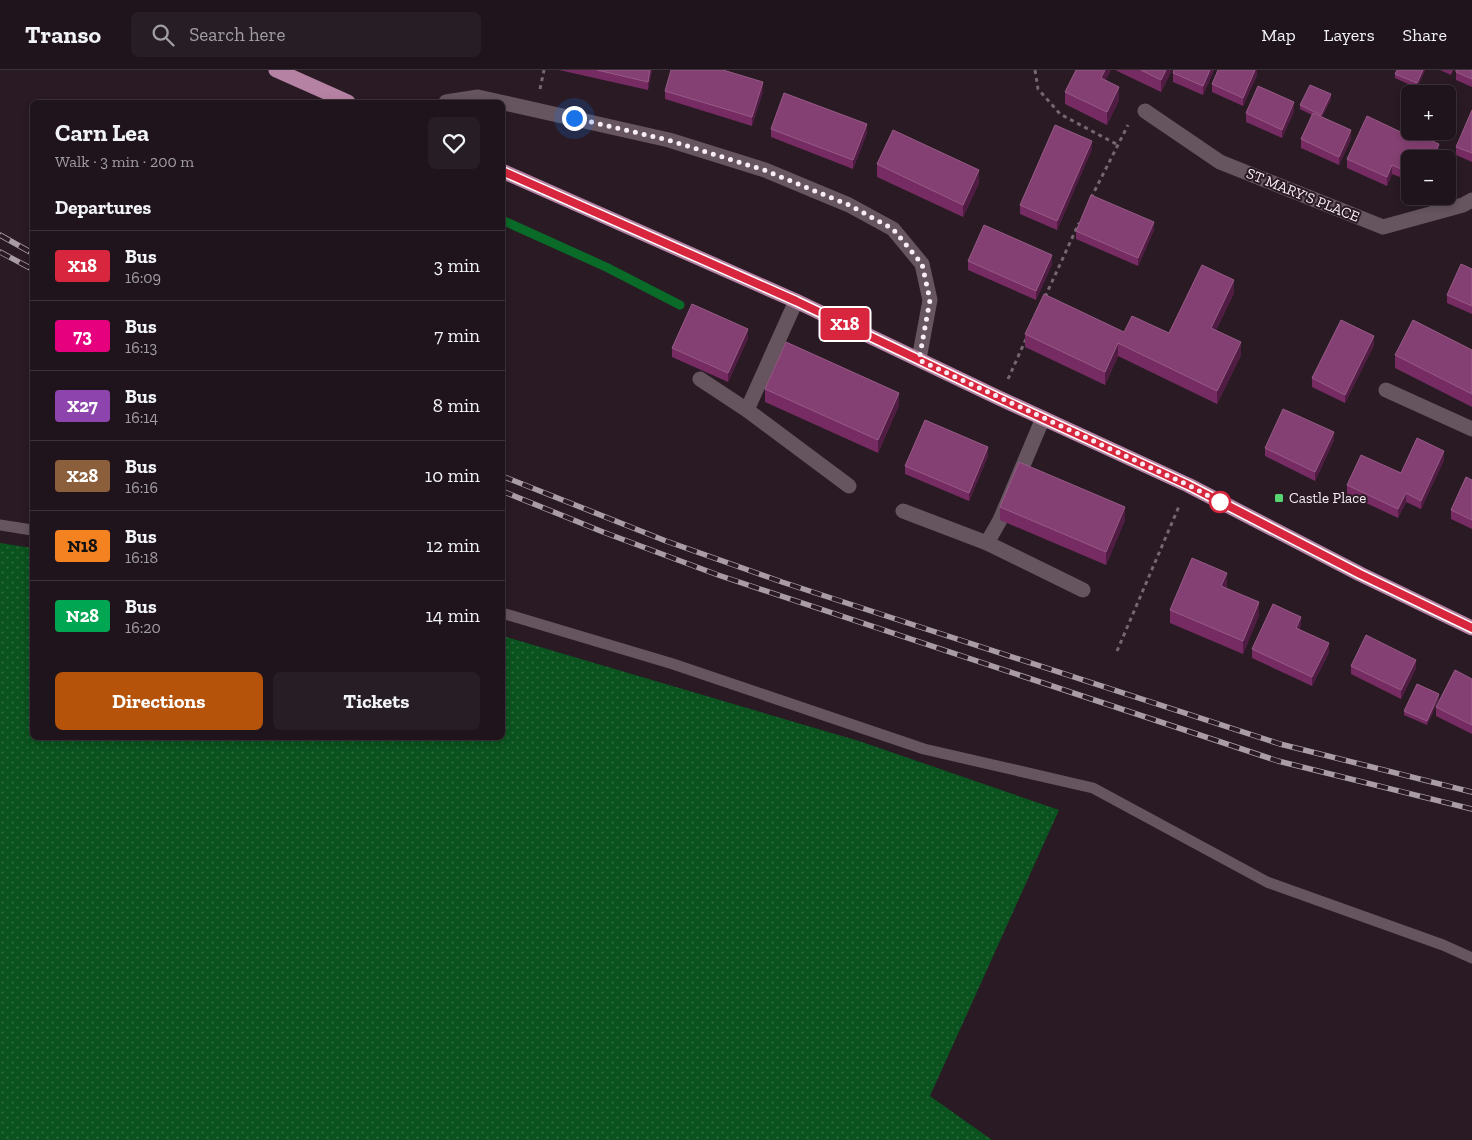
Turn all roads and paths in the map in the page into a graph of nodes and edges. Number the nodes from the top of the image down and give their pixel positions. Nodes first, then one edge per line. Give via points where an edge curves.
1 (276, 70) edge
2 (1035, 70) edge
3 (344, 100) edge
4 (457, 100) edge
5 (495, 100) edge
6 (505, 102) edge
7 (1145, 112) dead end
8 (1118, 145) dead end
9 (1116, 150) dead end
10 (505, 172) edge
11 (1472, 200) edge
12 (1089, 203) edge
13 (1082, 218) edge
14 (796, 301) junction
15 (1042, 304) edge
16 (1026, 338) edge
17 (919, 360) junction
18 (700, 379) dead end
19 (1386, 390) dead end
20 (999, 398) junction
21 (747, 410) junction
22 (1043, 418) junction
23 (1472, 429) edge
24 (1188, 485) junction
25 (849, 486) dead end
26 (902, 511) dead end
27 (0, 525) edge
28 (30, 530) edge
29 (987, 543) junction
30 (1083, 590) dead end
31 (505, 615) edge
32 (1472, 628) edge
33 (1117, 651) dead end
34 (1472, 958) edge

1 - 3 main road
2 - 8 path via 1038,90 1060,114
4 - 5 street via 478,96
6 - 17 street via 668,140 764,170 849,205 893,229 922,264 930,300
7 - 11 street, ST MARY'S PLACE via 1220,162 1383,227
9 - 12 path
10 - 14 main road
13 - 15 path
14 - 17 main road
14 - 21 street
16 - 20 path
17 - 20 main road
18 - 21 street
19 - 23 street
20 - 22 main road
21 - 25 street
22 - 24 main road
22 - 29 street
24 - 32 main road
24 - 33 path
26 - 29 street
27 - 28 lane
29 - 30 street
31 - 34 lane via 673,664 924,749 1094,788 1267,882

